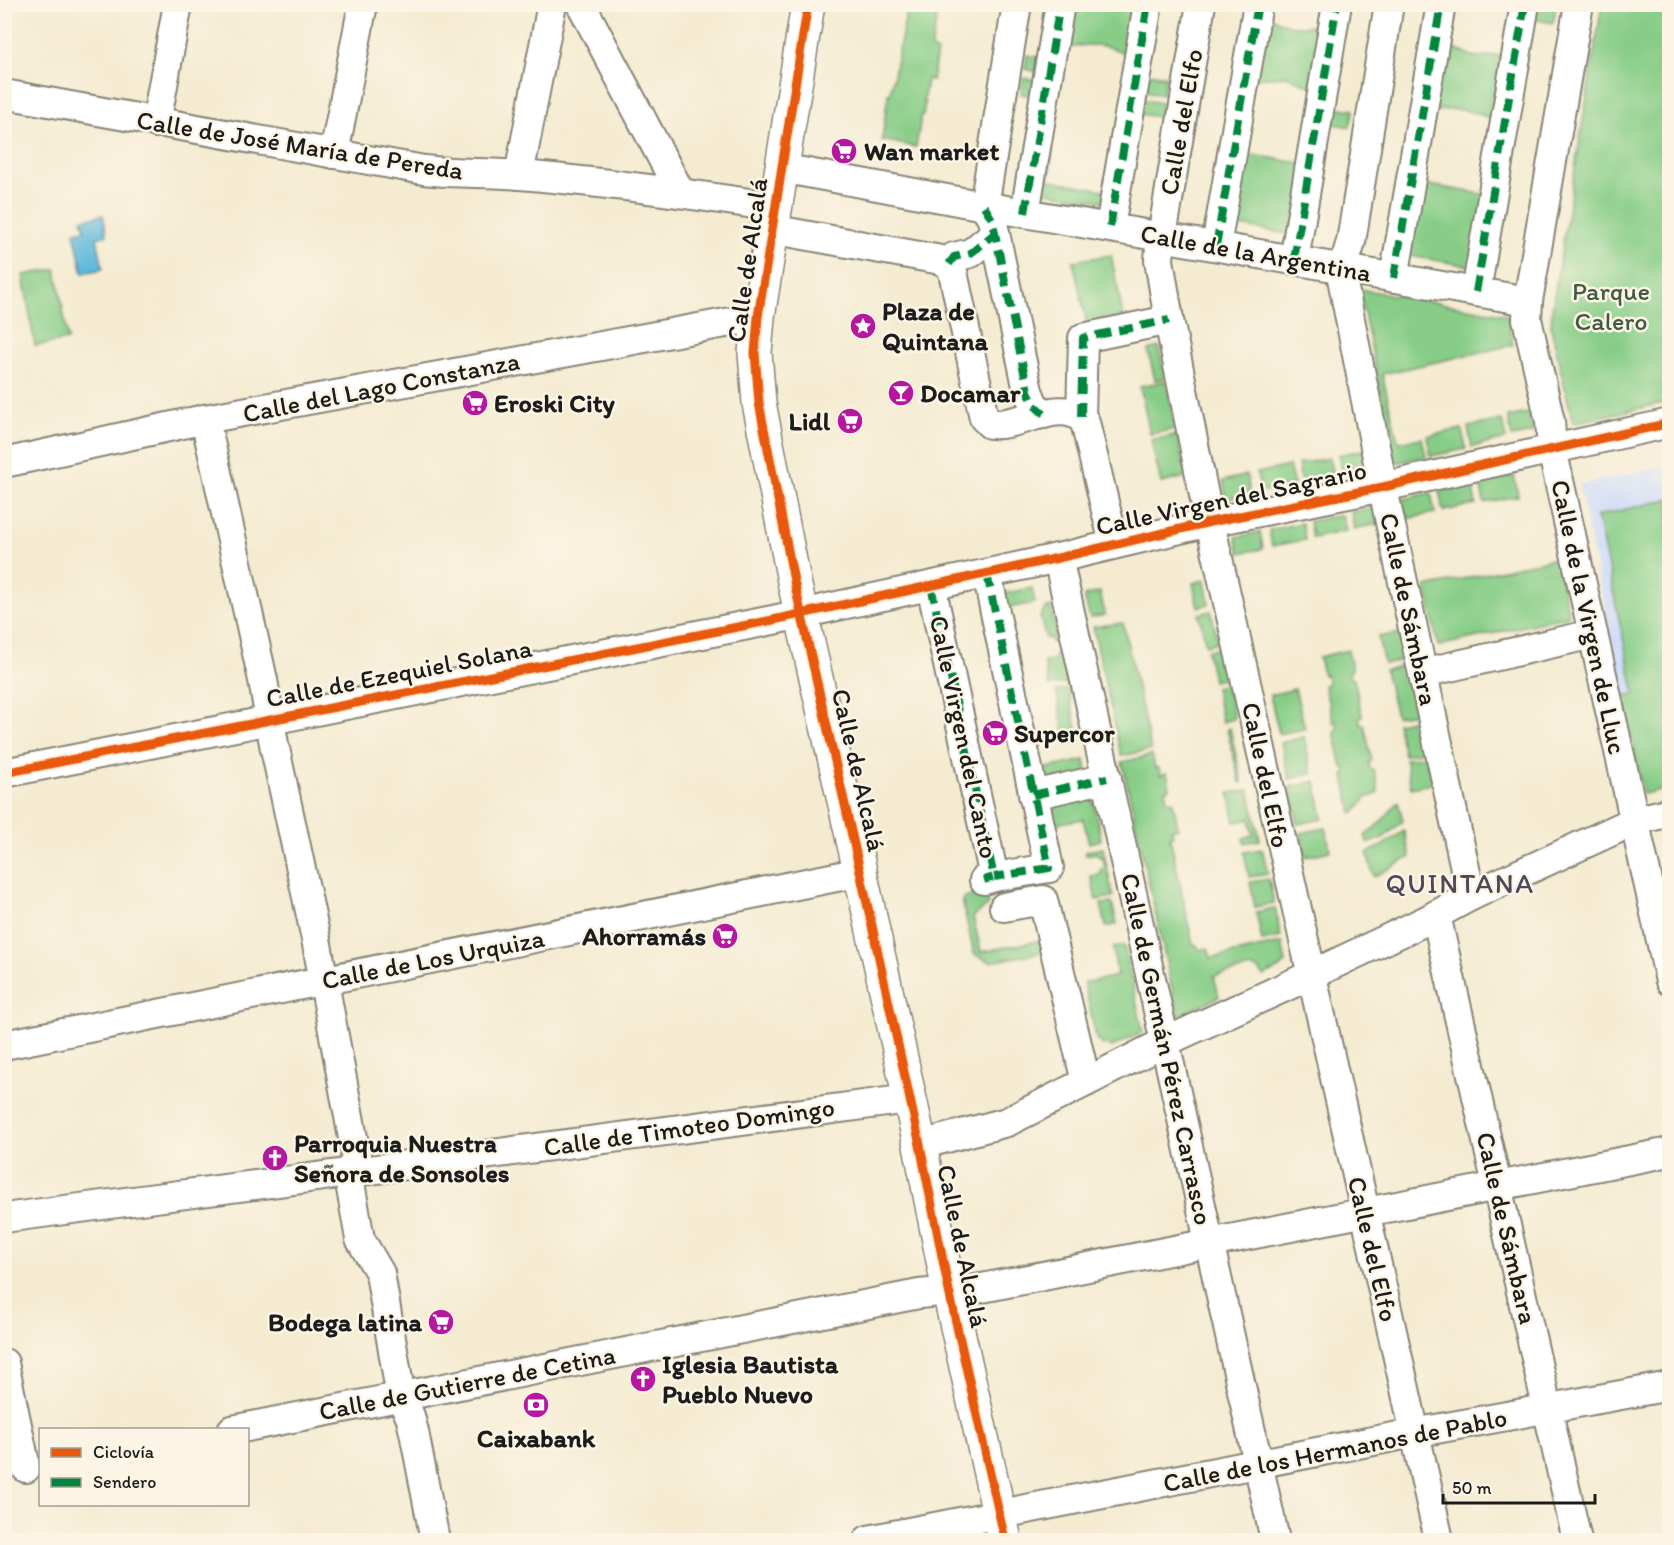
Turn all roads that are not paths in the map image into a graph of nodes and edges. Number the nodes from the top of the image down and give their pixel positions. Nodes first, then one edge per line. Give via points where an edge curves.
1 (178, 4) edge
2 (363, 4) edge
3 (552, 4) edge
4 (581, 4) edge
5 (1017, 4) edge
6 (1060, 4) edge
7 (1148, 4) edge
8 (1201, 4) edge
9 (1389, 4) edge
10 (1441, 4) edge
11 (1525, 4) edge
12 (1579, 4) edge
13 (804, 5) edge
14 (1257, 5) edge
15 (1336, 12) edge
16 (4, 94) edge
17 (156, 123) junction
18 (334, 154) junction
19 (781, 168) junction
20 (519, 175) junction
21 (680, 192) junction
22 (984, 206) junction
23 (1024, 213) junction
24 (773, 218) junction
25 (1110, 227) junction
26 (995, 233) junction
27 (1162, 236) junction
28 (1216, 246) junction
29 (1294, 260) junction
30 (949, 264) junction
31 (1340, 268) junction
32 (1394, 278) junction
33 (1476, 292) junction
34 (1528, 301) junction
35 (758, 317) junction
36 (1169, 320) junction
37 (1044, 414) junction
38 (1081, 417) junction
39 (205, 419) junction
40 (1670, 423) edge
41 (1552, 449) junction
42 (4, 463) edge
43 (1383, 487) junction
44 (1210, 522) junction
45 (1114, 544) junction
46 (1058, 558) junction
47 (987, 574) junction
48 (931, 586) junction
49 (801, 614) junction
50 (1593, 634) junction
51 (1423, 673) junction
52 (270, 720) junction
53 (4, 773) edge
54 (1107, 778) junction
55 (1033, 795) junction
56 (1670, 813) edge
57 (1634, 821) junction
58 (861, 872) junction
59 (1471, 896) junction
60 (1004, 907) dead end
61 (1436, 915) junction
62 (1311, 975) junction
63 (324, 981) junction
64 (1670, 981) edge
65 (1165, 1042) junction
66 (4, 1045) edge
67 (1086, 1082) junction
68 (909, 1099) junction
69 (921, 1145) junction
70 (1670, 1152) edge
71 (348, 1172) junction
72 (1497, 1186) junction
73 (1365, 1213) junction
74 (4, 1218) edge
75 (1210, 1243) junction
76 (949, 1291) junction
77 (4, 1363) edge
78 (1670, 1386) edge
79 (401, 1398) junction
80 (1547, 1409) junction
81 (243, 1428) edge
82 (1414, 1433) junction
83 (1258, 1464) junction
84 (24, 1469) edge
85 (1003, 1528) edge
86 (435, 1540) edge
87 (868, 1540) edge
88 (1275, 1540) edge
89 (1439, 1540) edge
90 (1577, 1540) edge

1 - 17 street
2 - 18 street
3 - 20 street
4 - 21 street
5 - 22 street
6 - 23 street
7 - 25 street
8 - 27 street, Calle del Elfo
9 - 31 street via 1351,242
10 - 32 street
11 - 33 street
12 - 34 street, Calle de la Virgen de Lluc
13 - 19 main road, Calle de Alcalá
14 - 28 street
15 - 29 street
16 - 17 street, Calle de José María de Pereda
17 - 18 street, Calle de José María de Pereda
18 - 20 street, Calle de José María de Pereda via 441,172
19 - 22 street, Calle de la Argentina
19 - 24 main road, Calle de Alcalá
20 - 21 street, Calle de José María de Pereda
21 - 24 street, Calle de José María de Pereda
22 - 23 street, Calle de la Argentina
22 - 26 street
23 - 25 street, Calle de la Argentina
24 - 30 street
24 - 35 main road, Calle de Alcalá
25 - 27 street, Calle de la Argentina
26 - 30 street via 971,253 954,257
26 - 37 street via 1028,391 1034,405
27 - 28 street, Calle de la Argentina
27 - 36 street, Calle del Elfo via 1159,260
28 - 29 street, Calle de la Argentina
29 - 31 street, Calle de la Argentina
30 - 37 street via 984,418 990,424 1000,425
31 - 32 street, Calle de la Argentina
31 - 43 street, Calle de Sámbara
32 - 33 street, Calle de la Argentina
33 - 34 street, Calle de la Argentina
34 - 41 street, Calle de la Virgen de Lluc via 1527,320 1550,421
35 - 39 street, Calle del Lago Constanza
35 - 49 main road, Calle de Alcalá via 755,354 759,403
36 - 38 street via 1083,338
36 - 44 street, Calle del Elfo
37 - 38 street via 1062,411
38 - 45 street
39 - 42 street, Calle del Lago Constanza
39 - 52 street
40 - 41 street, Calle Virgen del Sagrario
41 - 43 street, Calle Virgen del Sagrario
41 - 50 street, Calle de la Virgen de Lluc
43 - 44 street, Calle Virgen del Sagrario
43 - 51 street, Calle de Sámbara
44 - 45 street, Calle Virgen del Sagrario
44 - 62 street, Calle del Elfo
45 - 46 street, Calle Virgen del Sagrario
46 - 47 street, Calle Virgen del Sagrario
46 - 54 street, Calle de Germán Pérez Carrasco
47 - 48 street, Calle Virgen del Sagrario
47 - 55 street
48 - 49 street, Calle Virgen del Sagrario
48 - 55 street, Calle Virgen del Canto via 989,878 1049,868
49 - 52 street, Calle de Ezequiel Solana
49 - 58 main road, Calle de Alcalá
50 - 51 street
50 - 57 street, Calle de la Virgen de Lluc
51 - 59 street, Calle de Sámbara
52 - 53 street, Calle de Ezequiel Solana
52 - 63 street
54 - 55 street
54 - 65 street, Calle de Germán Pérez Carrasco
56 - 57 street
57 - 59 street
57 - 64 street, Calle de la Virgen de Lluc
58 - 63 street, Calle de Los Urquiza
58 - 68 main road, Calle de Alcalá
59 - 61 street
60 - 67 street via 1043,900
61 - 62 street
61 - 72 street, Calle de Sámbara
62 - 65 street
62 - 73 street, Calle del Elfo
63 - 66 street, Calle de Los Urquiza
63 - 71 street via 356,1154
65 - 67 street
65 - 75 street, Calle de Germán Pérez Carrasco
67 - 69 street via 1007,1122
68 - 69 main road, Calle de Alcalá
68 - 71 street, Calle de Timoteo Domingo
69 - 76 main road, Calle de Alcalá
70 - 72 street, Calle de Gutierre de Cetina
71 - 74 street, Calle de Timoteo Domingo
71 - 79 street via 360,1239 380,1273
72 - 73 street, Calle de Gutierre de Cetina
72 - 80 street, Calle de Sámbara
73 - 75 street, Calle de Gutierre de Cetina
73 - 82 street, Calle del Elfo
75 - 76 street, Calle de Gutierre de Cetina via 982,1288
75 - 83 street, Calle de Germán Pérez Carrasco
76 - 79 street, Calle de Gutierre de Cetina
76 - 85 main road, Calle de Alcalá
77 - 84 street
78 - 80 street, Calle de los Hermanos de Pablo
79 - 81 street, Calle de Gutierre de Cetina
79 - 86 street via 414,1432
80 - 82 street, Calle de los Hermanos de Pablo
80 - 90 street, Calle de Sámbara
82 - 83 street, Calle de los Hermanos de Pablo
82 - 89 street, Calle del Elfo
83 - 85 street, Calle de los Hermanos de Pablo
83 - 88 street, Calle de Germán Pérez Carrasco
85 - 87 street, Calle de los Hermanos de Pablo

